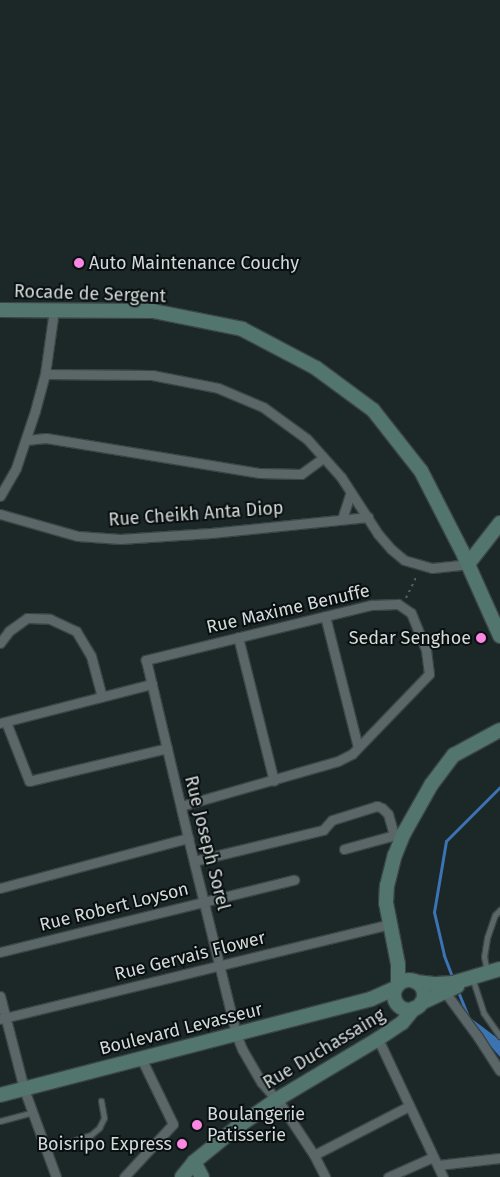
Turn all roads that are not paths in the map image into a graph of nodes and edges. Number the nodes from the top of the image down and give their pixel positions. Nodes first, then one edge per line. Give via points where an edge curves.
1 (0, 310) edge
2 (54, 310) junction
3 (45, 374) junction
4 (26, 440) junction
5 (324, 458) junction
6 (351, 492) junction
7 (0, 496) edge
8 (0, 514) edge
9 (368, 517) junction
10 (342, 519) junction
11 (500, 523) edge
12 (468, 564) junction
13 (325, 616) junction
14 (500, 636) edge
15 (238, 637) junction
16 (0, 643) edge
17 (146, 660) joint
18 (152, 684) junction
19 (102, 697) junction
20 (3, 722) edge
21 (500, 730) edge
22 (358, 747) junction
23 (167, 748) junction
24 (274, 781) junction
25 (181, 806) junction
26 (399, 834) junction
27 (188, 838) junction
28 (344, 849) dead end
29 (194, 861) junction
30 (294, 880) dead end
31 (0, 888) edge
32 (204, 902) junction
33 (500, 910) edge
34 (388, 924) junction
35 (395, 951) junction
36 (0, 952) edge
37 (220, 965) junction
38 (494, 971) edge
39 (414, 981) junction
40 (460, 983) junction
41 (397, 987) junction
42 (0, 996) edge
43 (371, 999) junction
44 (399, 1005) junction
45 (418, 1006) junction
46 (3, 1018) edge
47 (236, 1034) junction
48 (500, 1036) edge
49 (378, 1040) junction
50 (141, 1058) junction
51 (500, 1071) edge
52 (24, 1089) junction
53 (0, 1095) edge
54 (276, 1100) junction
55 (100, 1101) dead end
56 (409, 1106) junction
57 (33, 1112) junction
58 (0, 1121) edge
59 (46, 1150) junction
60 (314, 1155) junction
61 (432, 1157) junction
62 (500, 1158) edge
63 (194, 1162) junction
64 (438, 1165) junction
65 (56, 1177) edge
66 (124, 1177) edge
67 (182, 1177) edge
68 (202, 1177) edge
69 (325, 1177) edge
70 (388, 1177) edge
71 (443, 1177) edge

1 - 2 main road, Rocade de Sergent
2 - 3 street
2 - 12 main road, Rocade de Sergent via 154,312 242,329 316,368 373,410 421,471
3 - 4 street
3 - 5 street via 152,375 218,388 263,407 307,439
4 - 5 street via 46,438 260,473 301,474
4 - 7 street via 16,468
5 - 6 street
6 - 9 street
6 - 10 street
8 - 10 street, Rue Cheikh Anta Diop via 78,536 120,539
9 - 10 street, Rue Cheikh Anta Diop
9 - 12 street via 391,549 404,560 421,566 450,568
11 - 12 main road
12 - 14 main road, Rocade de Sergent
13 - 15 street, Rue Maxime Benuffe
13 - 22 street
13 - 22 street, Rue Maxime Benuffe via 386,603 402,606 411,613 426,650 429,674
15 - 17 street, Rue Maxime Benuffe
15 - 24 street
16 - 19 street via 9,631 27,618 50,619 76,631 92,656
17 - 18 street, Rue Joseph Sorel
18 - 19 street
18 - 23 street, Rue Joseph Sorel
19 - 20 street
20 - 23 street via 28,781
21 - 26 main road via 454,755
22 - 24 street via 346,758
23 - 25 street, Rue Joseph Sorel
24 - 25 street
25 - 27 street, Rue Joseph Sorel
26 - 28 street
26 - 29 street via 388,814 377,806 330,821 323,830
26 - 34 main road via 387,886
27 - 29 street, Rue Joseph Sorel
27 - 31 street
29 - 32 street, Rue Joseph Sorel
30 - 32 street, Rue Robert Loyson
32 - 36 street, Rue Robert Loyson
32 - 37 street, Rue Joseph Sorel
33 - 38 lane via 487,938 484,957
34 - 35 main road
34 - 37 street, Rue Gervais Flower
35 - 39 main road
35 - 41 main road
37 - 46 street, Rue Gervais Flower
37 - 47 street, Rue Joseph Sorel
38 - 40 main road
39 - 40 main road
39 - 41 main road via 404,981
39 - 45 main road via 423,991
40 - 45 main road
40 - 48 lane
40 - 51 street via 478,1037
41 - 43 main road, Boulevard Levasseur
41 - 44 main road via 395,997
42 - 46 street
43 - 44 main road, Boulevard Levasseur
43 - 47 main road, Boulevard Levasseur
44 - 45 main road via 406,1009
45 - 49 main road, Rue Duchassaing via 402,1023
46 - 52 street
47 - 50 main road, Boulevard Levasseur
47 - 54 street, Rue Joseph Sorel via 262,1083
49 - 54 main road, Rue Duchassaing
49 - 56 street
50 - 52 main road, Boulevard Levasseur
50 - 66 street via 173,1124
52 - 53 main road, Boulevard Levasseur
52 - 57 street
54 - 60 street, Rue Joseph Sorel
54 - 63 main road, Rue Duchassaing via 229,1132
55 - 59 lane via 104,1118 91,1136
56 - 60 street
56 - 61 street
57 - 58 lane
57 - 59 street
59 - 65 street
60 - 69 street, Rue Joseph Sorel
61 - 64 street
61 - 70 street
62 - 64 street
63 - 67 main road, Rue Duchassaing
63 - 68 main road
64 - 71 street

